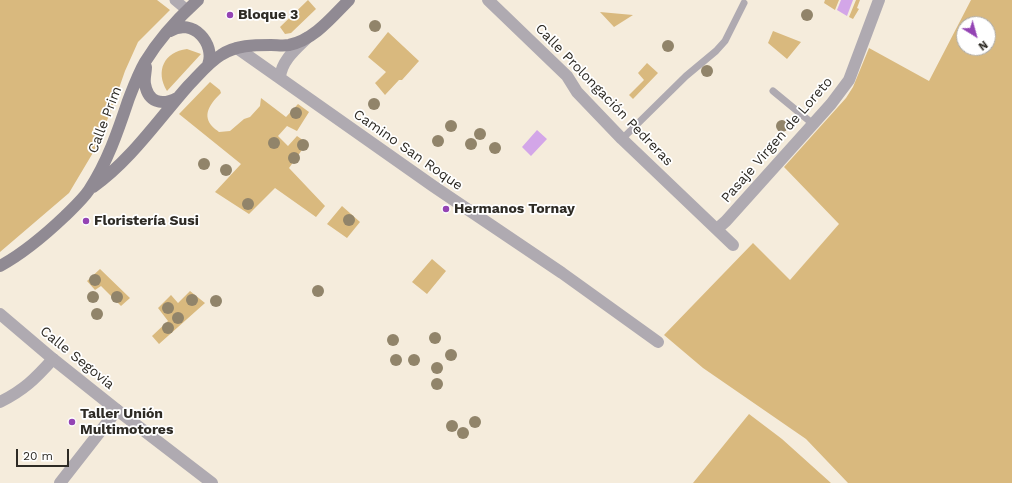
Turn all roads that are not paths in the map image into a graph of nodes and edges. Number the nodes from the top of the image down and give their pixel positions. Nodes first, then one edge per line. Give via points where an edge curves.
1 (175, 0) edge
2 (198, 0) edge
3 (349, 0) edge
4 (488, 0) edge
5 (879, 0) edge
6 (744, 4) dead end
7 (187, 10) junction
8 (167, 33) junction
9 (308, 36) junction
10 (237, 48) junction
11 (146, 60) junction
12 (208, 65) junction
13 (280, 77) junction
14 (773, 91) dead end
15 (182, 94) junction
16 (813, 124) junction
17 (622, 139) junction
18 (89, 190) junction
19 (717, 229) junction
20 (733, 245) dead end
21 (0, 266) edge
22 (0, 314) edge
23 (658, 342) dead end
24 (53, 359) junction
25 (0, 402) edge
26 (117, 410) junction
27 (60, 483) edge
28 (212, 483) edge

1 - 7 street
2 - 7 main road, Calle Prim
3 - 9 main road, Calle Prim via 324,25
4 - 17 street, Calle Prolongación Pedreras via 567,76 577,92
5 - 16 street, Pasaje Virgen de Loreto via 849,80
6 - 17 lane via 716,51 686,76
7 - 8 main road, Calle Prim
8 - 11 main road, Calle Prim
8 - 12 main road via 182,26 196,30 208,49
9 - 10 main road, Calle Prim via 288,45
9 - 13 street via 285,61
10 - 12 main road, Calle Prim via 220,55
10 - 13 street, Camino San Roque
11 - 15 main road, Calle Prim via 144,82 155,100 167,102
11 - 18 main road, Calle Prim via 104,163
12 - 15 main road, Calle Prim
13 - 23 street, Camino San Roque
14 - 16 lane
15 - 18 main road, Calle Prim via 119,166
16 - 19 street, Pasaje Virgen de Loreto
17 - 19 street, Calle Prolongación Pedreras
18 - 21 main road, Calle Prim via 50,230
19 - 20 street, Calle Prolongación Pedreras
22 - 24 street, Calle Segovia
24 - 25 street via 30,384
24 - 26 street, Calle Segovia
26 - 27 street
26 - 28 street, Calle Segovia

